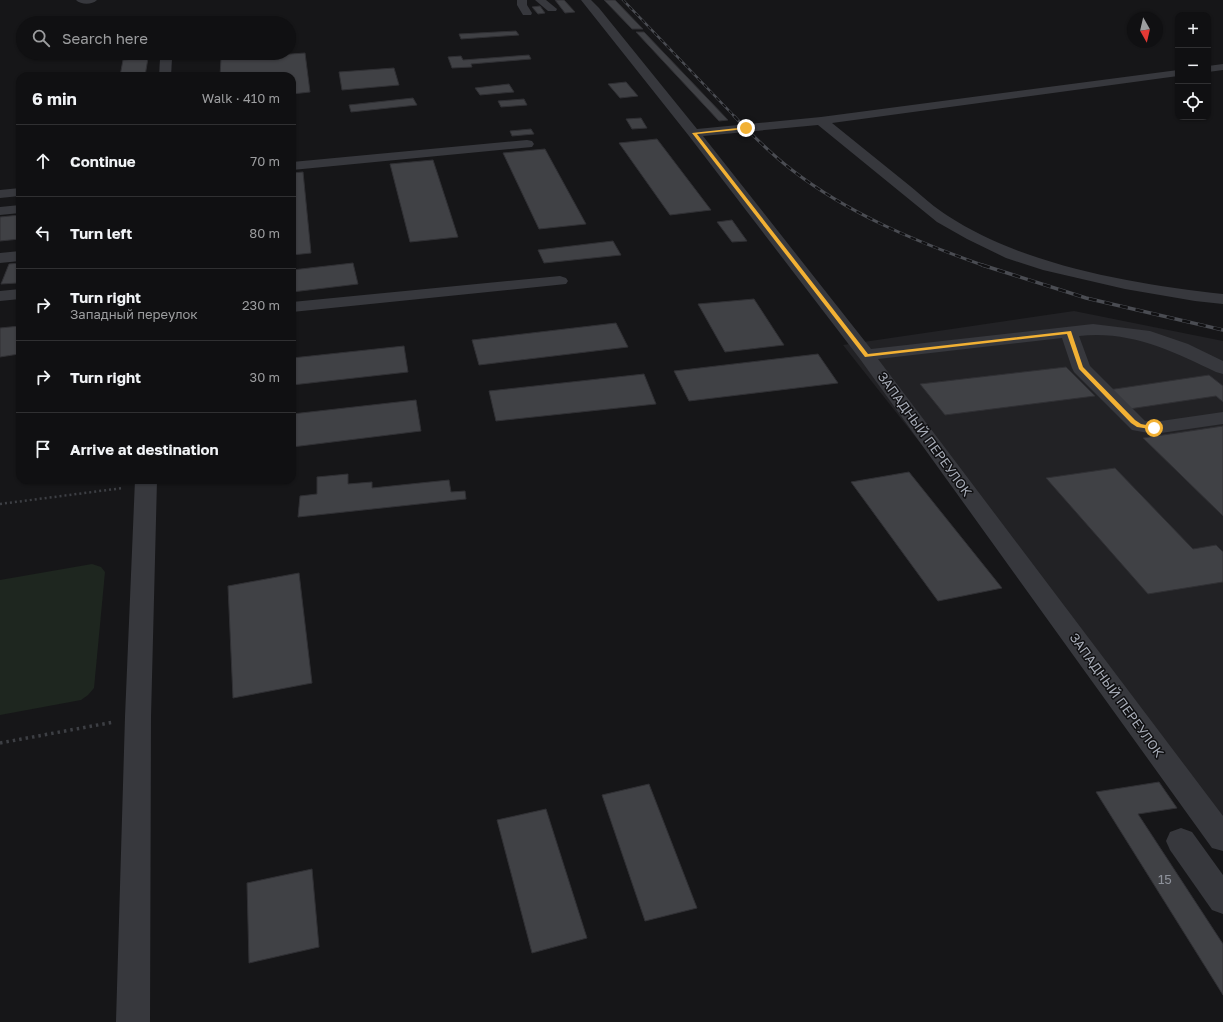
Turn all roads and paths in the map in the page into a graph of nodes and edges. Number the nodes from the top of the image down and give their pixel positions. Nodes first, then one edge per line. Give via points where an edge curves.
1 (82, 0) edge
2 (92, 0) edge
3 (522, 0) edge
4 (540, 0) edge
5 (586, 0) edge
6 (552, 9) dead end
7 (527, 13) dead end
8 (166, 60) edge
9 (1223, 67) edge
10 (1211, 69) edge
11 (165, 72) edge
12 (1175, 73) edge
13 (821, 121) junction
14 (694, 133) junction
15 (527, 144) dead end
16 (296, 166) edge
17 (16, 192) edge
18 (0, 194) edge
19 (16, 209) edge
20 (0, 211) edge
21 (16, 256) edge
22 (0, 258) edge
23 (560, 281) dead end
24 (16, 294) edge
25 (0, 296) edge
26 (1223, 299) edge
27 (296, 307) edge
28 (1069, 332) junction
29 (866, 355) junction
30 (1223, 368) edge
31 (1223, 418) edge
32 (133, 484) edge
33 (146, 484) edge
34 (0, 504) edge
35 (138, 717) junction
36 (0, 743) edge
37 (1223, 839) edge
38 (1181, 841) dead end
39 (1223, 900) edge
40 (133, 1022) edge

1 - 2 street
3 - 7 street
4 - 6 street
5 - 14 street, ЗАПАДНЫЙ ПЕРЕУЛОК
8 - 11 street
9 - 10 street
12 - 13 street
13 - 14 street
13 - 26 street via 942,219 1012,255 1049,267 1125,284
14 - 29 street, ЗАПАДНЫЙ ПЕРЕУЛОК
15 - 16 street
17 - 18 street
19 - 20 street
21 - 22 street
23 - 27 street
24 - 25 street
28 - 29 street
28 - 30 street via 1094,330 1144,335 1182,348
28 - 31 street via 1081,368 1139,426 1154,428
29 - 37 street, ЗАПАДНЫЙ ПЕРЕУЛОК
32 - 34 path
33 - 35 street
35 - 36 path
35 - 40 street
38 - 39 street

